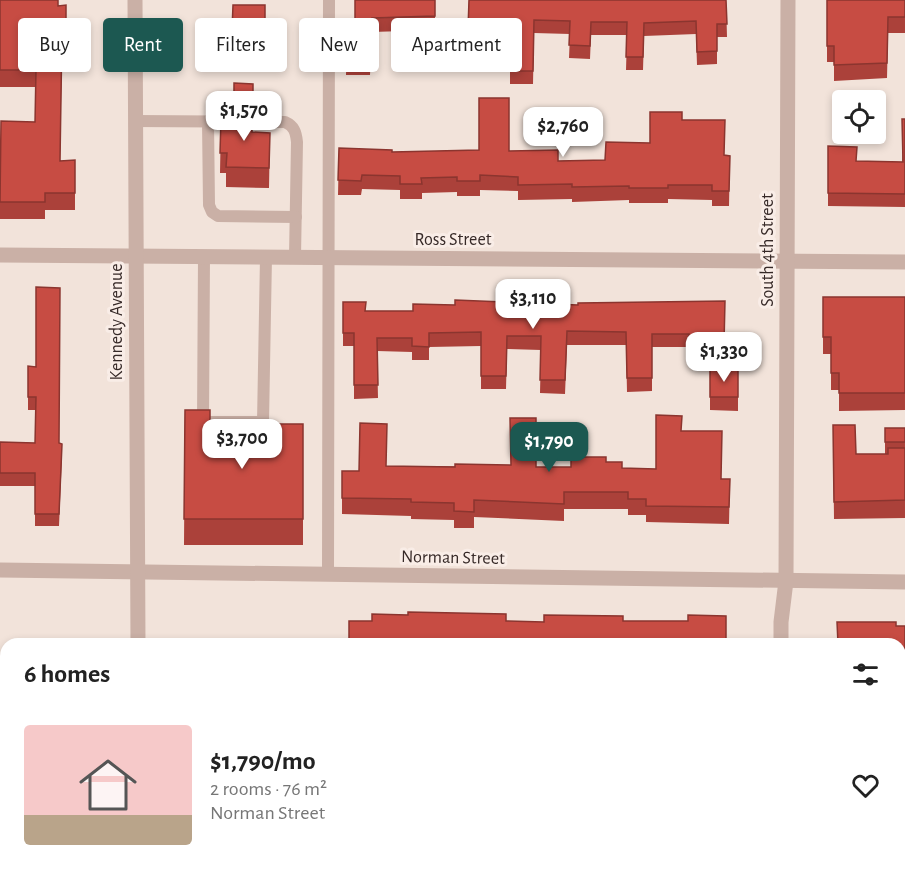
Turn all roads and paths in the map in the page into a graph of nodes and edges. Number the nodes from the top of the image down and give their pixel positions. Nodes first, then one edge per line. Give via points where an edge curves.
1 (135, 0) edge
2 (329, 0) edge
3 (788, 0) edge
4 (135, 121) junction
5 (208, 121) junction
6 (296, 218) junction
7 (0, 255) edge
8 (135, 256) junction
9 (204, 257) junction
10 (266, 257) junction
11 (295, 257) junction
12 (329, 258) junction
13 (787, 261) junction
14 (905, 262) edge
15 (0, 570) edge
16 (137, 572) junction
17 (328, 575) junction
18 (786, 581) junction
19 (905, 582) edge
20 (138, 638) edge
21 (781, 638) edge

1 - 4 street, Kennedy Avenue
2 - 12 lane
3 - 13 street, South 4th Street
4 - 5 lane
4 - 8 street, Kennedy Avenue
5 - 6 lane via 212,212 218,216
5 - 6 lane via 292,125 297,142
6 - 11 lane
7 - 8 street, Ross Street
8 - 9 street, Ross Street
8 - 16 street, Kennedy Avenue
9 - 10 street, Ross Street
9 - 10 lane via 203,422 264,422
10 - 11 street, Ross Street
11 - 12 street, Ross Street
12 - 13 street, Ross Street
12 - 17 lane
13 - 14 street, Ross Street
13 - 18 street, South 4th Street
15 - 16 street, Norman Street
16 - 17 street, Norman Street
16 - 20 street, Kennedy Avenue
17 - 18 street, Norman Street
18 - 19 street, Norman Street
18 - 21 street, South 4th Street

